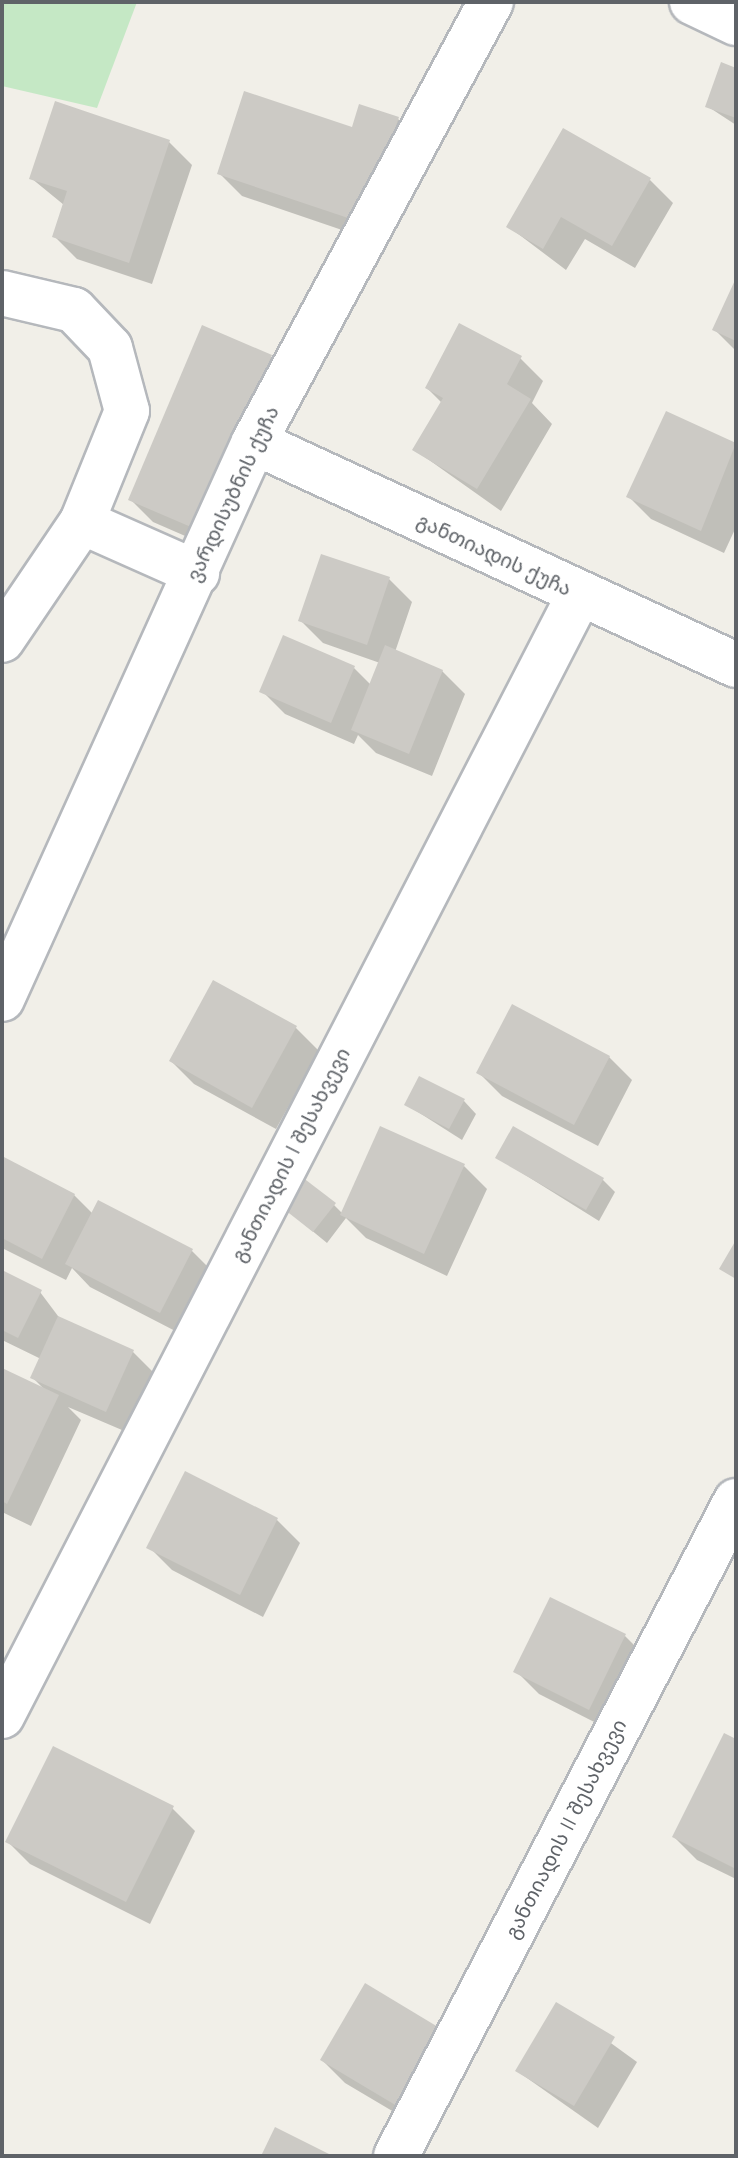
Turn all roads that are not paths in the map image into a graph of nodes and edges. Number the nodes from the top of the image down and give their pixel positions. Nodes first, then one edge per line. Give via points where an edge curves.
1 (491, 2) edge
2 (692, 2) edge
3 (736, 23) edge
4 (2, 293) edge
5 (254, 442) junction
6 (82, 522) junction
7 (197, 573) junction
8 (579, 595) junction
9 (2, 640) edge
10 (736, 665) edge
11 (2, 999) edge
12 (736, 1501) edge
13 (2, 1716) edge
14 (396, 2156) edge

1 - 5 street, ვარდისუბნის ქუჩა
2 - 3 street
4 - 6 street via 74,310 110,348 127,411
5 - 7 street, ვარდისუბნის ქუჩა
5 - 8 street, განთიადის ქუჩა
6 - 7 street
6 - 9 street
7 - 11 street, ვარდისუბნის ქუჩა
8 - 10 street, განთიადის ქუჩა
8 - 13 street, განთიადის I შესახვევი
12 - 14 street, განთიადის II შესახვევი

